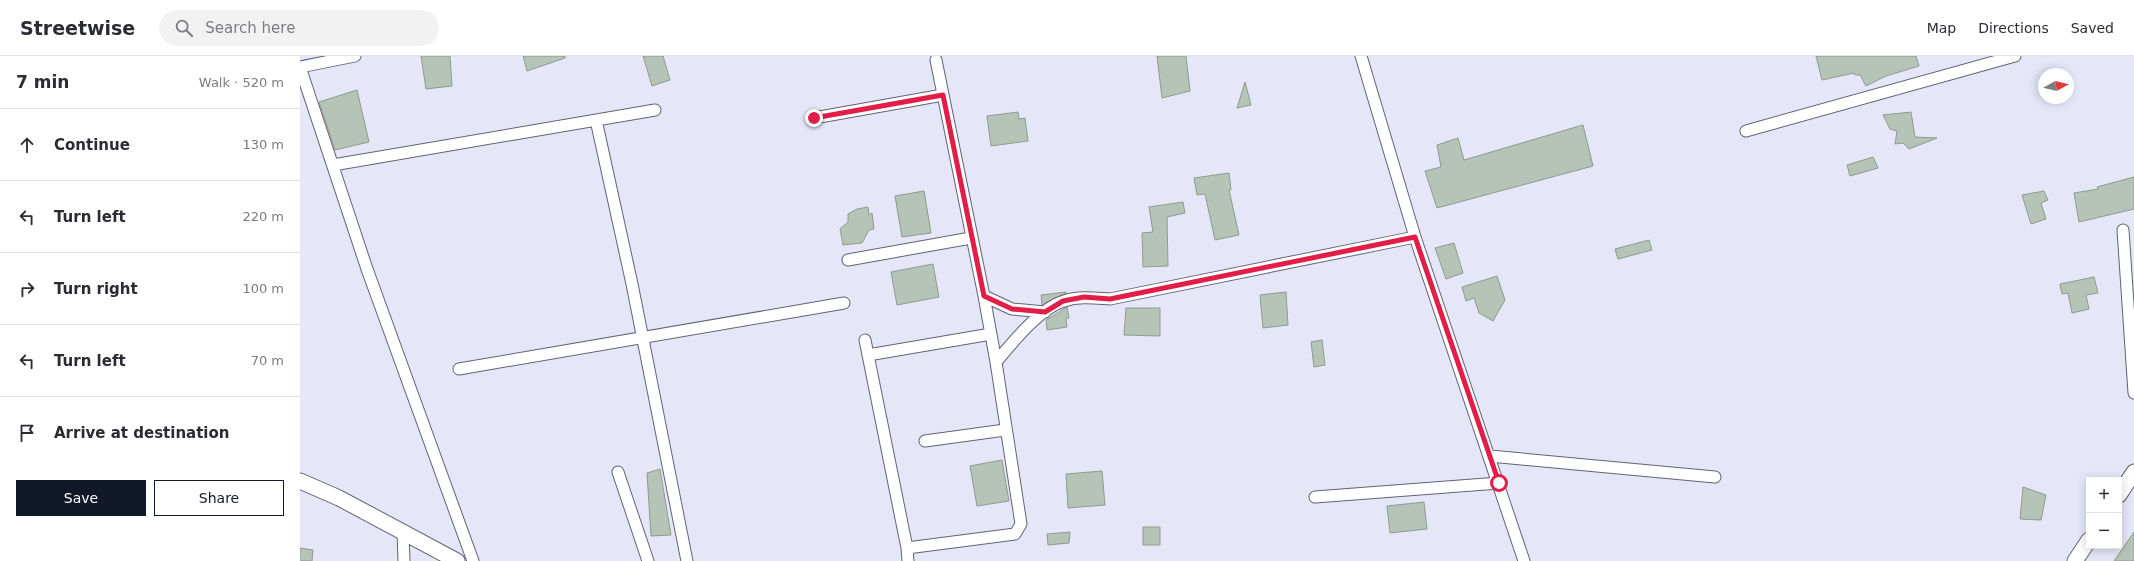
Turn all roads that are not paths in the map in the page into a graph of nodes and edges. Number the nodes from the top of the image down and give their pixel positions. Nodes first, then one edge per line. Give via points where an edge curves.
1 (354, 56) edge
2 (1361, 56) edge
3 (2015, 56) edge
4 (936, 60) dead end
5 (300, 67) edge
6 (943, 95) junction
7 (655, 110) dead end
8 (814, 118) dead end
9 (596, 120) junction
10 (1746, 131) dead end
11 (333, 165) junction
12 (2123, 230) dead end
13 (1415, 237) junction
14 (971, 238) junction
15 (848, 260) dead end
16 (984, 296) junction
17 (844, 303) dead end
18 (1045, 312) junction
19 (991, 334) junction
20 (643, 336) junction
21 (865, 340) dead end
22 (868, 355) junction
23 (996, 362) junction
24 (459, 370) dead end
25 (2134, 393) edge
26 (1005, 430) junction
27 (925, 441) dead end
28 (1490, 456) junction
29 (618, 472) dead end
30 (2134, 472) edge
31 (1715, 477) dead end
32 (300, 481) edge
33 (1499, 483) junction
34 (2122, 490) edge
35 (1316, 497) dead end
36 (403, 532) junction
37 (2086, 544) edge
38 (907, 548) junction
39 (404, 561) edge
40 (455, 561) edge
41 (473, 561) edge
42 (648, 561) edge
43 (687, 561) edge
44 (908, 561) edge
45 (1524, 561) edge
46 (2075, 561) edge

1 - 5 street
2 - 13 street
3 - 10 street
4 - 6 street
5 - 11 street
6 - 8 street
6 - 14 street
7 - 9 street
9 - 11 street
9 - 20 street
11 - 41 street via 367,270
12 - 25 street
13 - 18 street via 1110,299 1084,297 1063,301
13 - 28 street
14 - 15 street
14 - 16 street
16 - 18 street via 1012,309
16 - 19 street
17 - 20 street
18 - 23 street
19 - 22 street
19 - 23 street
20 - 24 street
20 - 43 street
21 - 22 street
22 - 38 street
23 - 26 street
26 - 27 street
26 - 38 street via 1021,524 1015,534
28 - 31 street
28 - 33 street
29 - 42 street
30 - 34 main road
32 - 36 main road via 339,498
33 - 35 street
33 - 45 street
36 - 39 street
36 - 40 main road
37 - 46 main road
38 - 44 street

